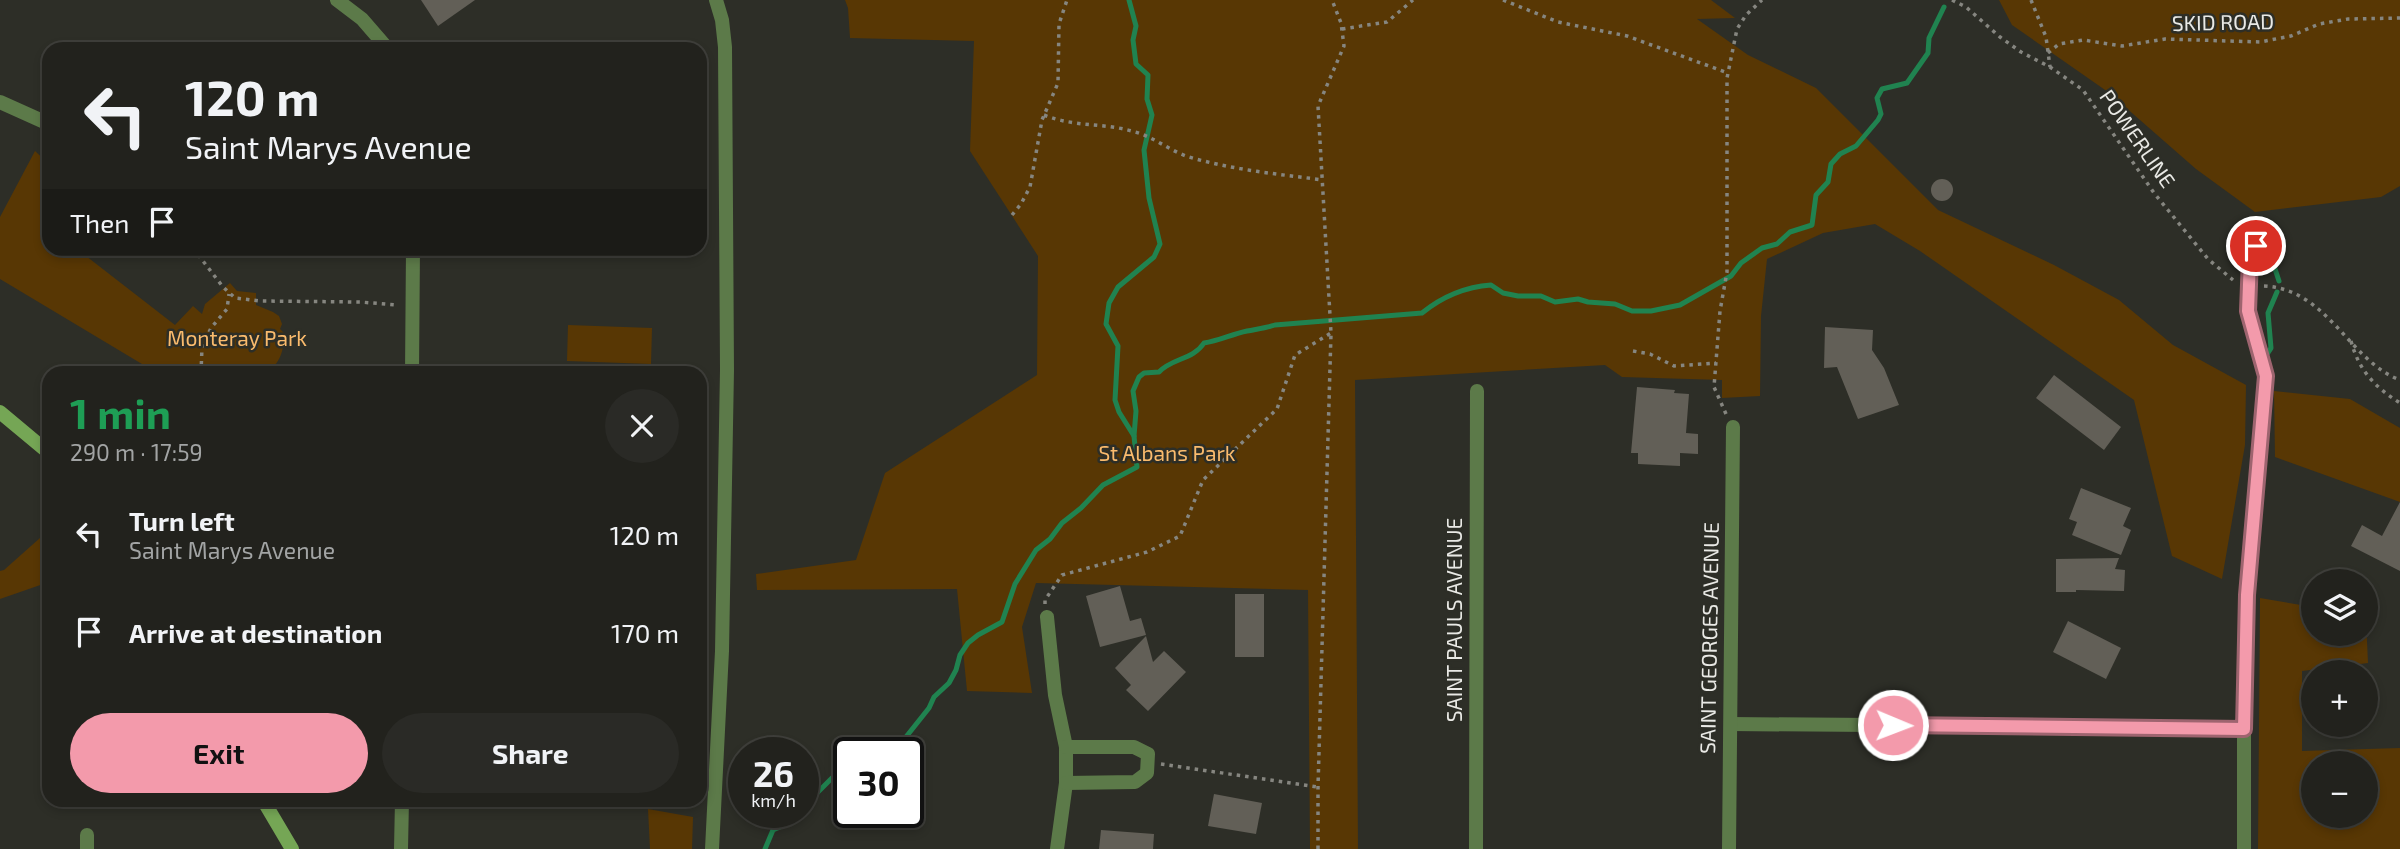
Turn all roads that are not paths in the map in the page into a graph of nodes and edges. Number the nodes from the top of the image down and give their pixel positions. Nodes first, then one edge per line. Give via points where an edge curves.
1 (337, 0) edge
2 (716, 0) edge
3 (382, 42) edge
4 (0, 102) edge
5 (42, 121) edge
6 (2256, 246) dead end
7 (413, 256) edge
8 (412, 366) edge
9 (1476, 391) dead end
10 (0, 412) edge
11 (1733, 427) road end
12 (42, 447) edge
13 (1047, 617) road end
14 (1731, 724) junction
15 (2244, 729) junction
16 (1066, 747) junction
17 (1066, 783) junction
18 (266, 807) edge
19 (402, 807) edge
20 (292, 849) edge
21 (401, 849) edge
22 (712, 849) edge
23 (1057, 849) edge
24 (1476, 849) edge
25 (1729, 849) edge
26 (2245, 849) edge

1 - 3 street
2 - 22 street via 725,47 727,370 722,652
4 - 5 street
6 - 15 street via 2250,258 2248,311 2266,376 2247,595
7 - 8 street
9 - 24 street, SAINT PAULS AVENUE
10 - 12 street
11 - 14 street, SAINT GEORGES AVENUE
13 - 16 street
14 - 15 street
14 - 25 street, SAINT GEORGES AVENUE
15 - 26 street
16 - 17 street
16 - 17 street via 1134,747 1148,754 1147,773 1135,782
17 - 23 street
18 - 20 street
19 - 21 street

